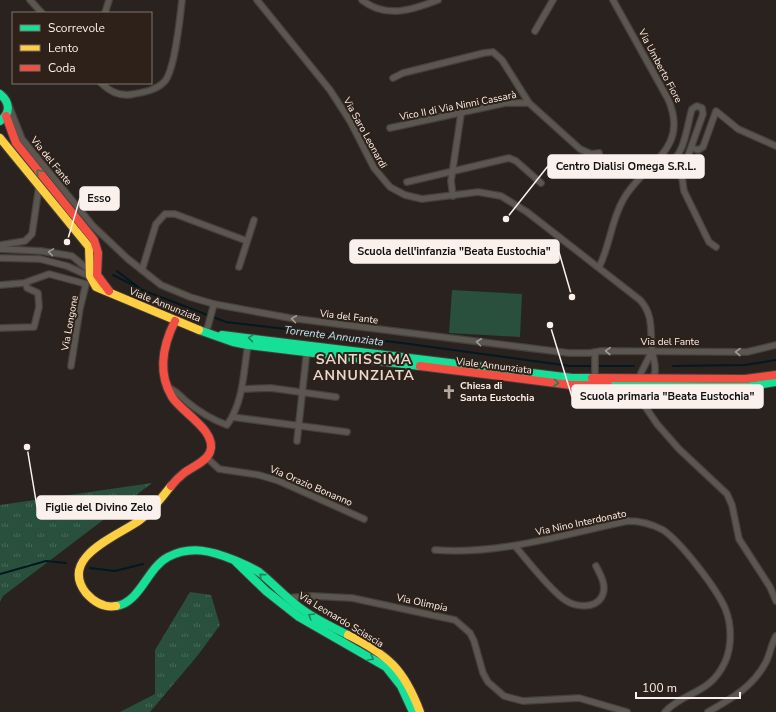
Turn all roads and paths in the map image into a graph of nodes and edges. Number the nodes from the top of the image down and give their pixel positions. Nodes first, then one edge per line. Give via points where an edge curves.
1 (30, 0) edge
2 (109, 0) edge
3 (182, 0) edge
4 (257, 0) edge
5 (362, 0) edge
6 (438, 0) edge
7 (553, 0) edge
8 (613, 0) edge
9 (262, 3) edge
10 (41, 12) edge
11 (105, 12) edge
12 (534, 32) dead end
13 (393, 78) dead end
14 (102, 84) edge
15 (0, 94) edge
16 (529, 103) junction
17 (9, 106) junction
18 (461, 114) junction
19 (3, 119) edge
20 (390, 128) dead end
21 (0, 138) edge
22 (776, 146) edge
23 (692, 148) junction
24 (599, 153) dead end
25 (658, 161) junction
26 (453, 170) junction
27 (408, 182) dead end
28 (541, 183) dead end
29 (39, 186) junction
30 (453, 196) junction
31 (254, 220) dead end
32 (87, 231) junction
33 (247, 241) junction
34 (109, 242) junction
35 (0, 245) edge
36 (89, 247) junction
37 (716, 247) dead end
38 (0, 249) edge
39 (0, 258) edge
40 (76, 258) junction
41 (239, 267) dead end
42 (599, 267) junction
43 (75, 270) junction
44 (142, 270) junction
45 (92, 274) junction
46 (26, 283) junction
47 (86, 284) junction
48 (0, 285) edge
49 (96, 287) junction
50 (111, 293) junction
51 (214, 307) junction
52 (175, 321) junction
53 (0, 328) edge
54 (209, 331) junction
55 (776, 345) edge
56 (248, 346) junction
57 (307, 350) junction
58 (652, 351) junction
59 (595, 354) junction
60 (71, 366) dead end
61 (776, 375) edge
62 (595, 376) junction
63 (572, 382) junction
64 (637, 382) junction
65 (776, 382) edge
66 (649, 383) junction
67 (166, 387) junction
68 (243, 389) junction
69 (303, 391) junction
70 (336, 397) dead end
71 (646, 407) junction
72 (232, 417) junction
73 (298, 427) junction
74 (346, 432) dead end
75 (297, 441) dead end
76 (206, 457) junction
77 (364, 519) dead end
78 (515, 546) junction
79 (435, 550) dead end
80 (596, 566) dead end
81 (282, 599) junction
82 (776, 601) edge
83 (776, 636) edge
84 (354, 644) junction
85 (413, 712) edge
86 (420, 712) edge
87 (627, 712) edge
88 (665, 712) edge
89 (708, 712) edge

1 - 10 street
2 - 11 street
3 - 14 street via 171,69 166,80 144,93 123,95 111,91
4 - 9 street, Via Saro Leonardi
5 - 6 street via 390,12
7 - 12 street
8 - 25 street, Via Umberto Fiore via 673,111 674,126 671,139
9 - 30 street, Via Saro Leonardi via 330,90 384,182 397,192 413,198
13 - 16 street via 402,73 484,52 493,52 502,60
15 - 17 main road
16 - 18 street, Vico II di Via Ninni Cassarà via 505,104
16 - 24 street via 580,149 591,154
17 - 19 main road
17 - 34 street, Via del Fante via 22,139
18 - 20 street, Vico II di Via Ninni Cassarà
18 - 26 street
32 -> 19 main road via 16,143
21 - 29 main road
22 - 23 street via 738,129 716,111 703,147 698,150
23 - 25 street via 704,111 700,106 692,109 686,136 674,159 668,163
23 - 37 street via 684,167 682,184 709,242
25 - 42 street, Via Umberto Fiore via 623,199
26 - 27 street
26 - 28 street via 509,158
26 - 30 street
29 - 35 street via 32,234 25,241
29 - 36 main road
30 - 42 street, Via Saro Leonardi via 486,192 508,200
31 - 33 street
32 - 34 street
32 - 45 main road via 97,248
33 - 41 street
33 - 44 street via 175,214 168,214 162,216 156,224
34 - 44 street, Via del Fante
36 - 40 street via 85,254
36 - 45 main road
40 -> 38 street via 41,251
39 - 43 street via 40,259
40 - 45 street
42 - 58 street, Via Saro Leonardi via 644,304 651,318
43 - 45 street
43 - 47 street
44 - 51 street, Via del Fante via 161,285
45 - 49 main road
45 - 50 main road
46 - 47 street via 49,274
46 - 48 street
46 - 53 street via 27,288 38,293 39,307 34,327
47 - 49 street
47 - 60 street, Via Longone
49 - 50 main road, Viale Annunziata
50 - 52 main road, Viale Annunziata
51 - 54 street
59 -> 51 street, Via del Fante via 569,353
52 - 54 main road, Viale Annunziata
52 - 67 main road via 162,353
54 - 56 main road, Viale Annunziata
57 -> 54 main road, Viale Annunziata
55 -> 58 street, Via del Fante via 747,352
56 - 57 main road, Viale Annunziata
56 - 68 street
57 - 63 main road, Viale Annunziata
57 - 69 street
58 -> 59 street, Via del Fante
58 - 64 street
58 - 66 street, Via Saro Leonardi via 655,374
59 - 62 street
61 - 66 main road, Viale Annunziata via 745,379
62 - 63 main road, Viale Annunziata
62 - 64 main road, Viale Annunziata
63 - 64 main road, Viale Annunziata
64 - 66 main road, Viale Annunziata
64 - 71 street via 638,396
65 - 66 main road, Viale Annunziata via 746,387
66 - 71 street, Via Saro Leonardi via 643,398
67 - 72 street via 174,390 217,422 227,425
67 - 76 main road via 180,408 206,432 210,446
68 - 69 street
68 - 72 street
69 - 70 street
69 - 73 street
71 - 82 street via 679,449 727,494 739,538
72 - 73 street
73 - 74 street
73 - 75 street
76 - 77 street, Via Orazio Bonanno via 219,469 279,481
76 - 81 main road, Via Leonardo Sciascia via 181,476 142,518 86,556 80,564 79,576 86,592 96,602 114,607 129,600 158,564 177,553 208,550 248,565
78 - 79 street, Via Nino Interdonato via 479,550
78 - 80 street via 556,592 565,600 581,606 595,603 602,596 604,586
78 - 88 street, Via Nino Interdonato via 638,521 663,530 681,546 715,591 725,609 730,633 729,649 718,674 710,683
81 - 84 main road, Via Leonardo Sciascia
81 - 87 street, Via Olimpia via 312,596 352,598 455,620 472,637 488,682 504,696 523,701 579,698
83 - 89 street via 766,661 752,682 737,695
84 -> 85 main road, Via Leonardo Sciascia via 391,672 405,692
84 - 86 main road, Via Leonardo Sciascia via 377,652 396,667 411,689

